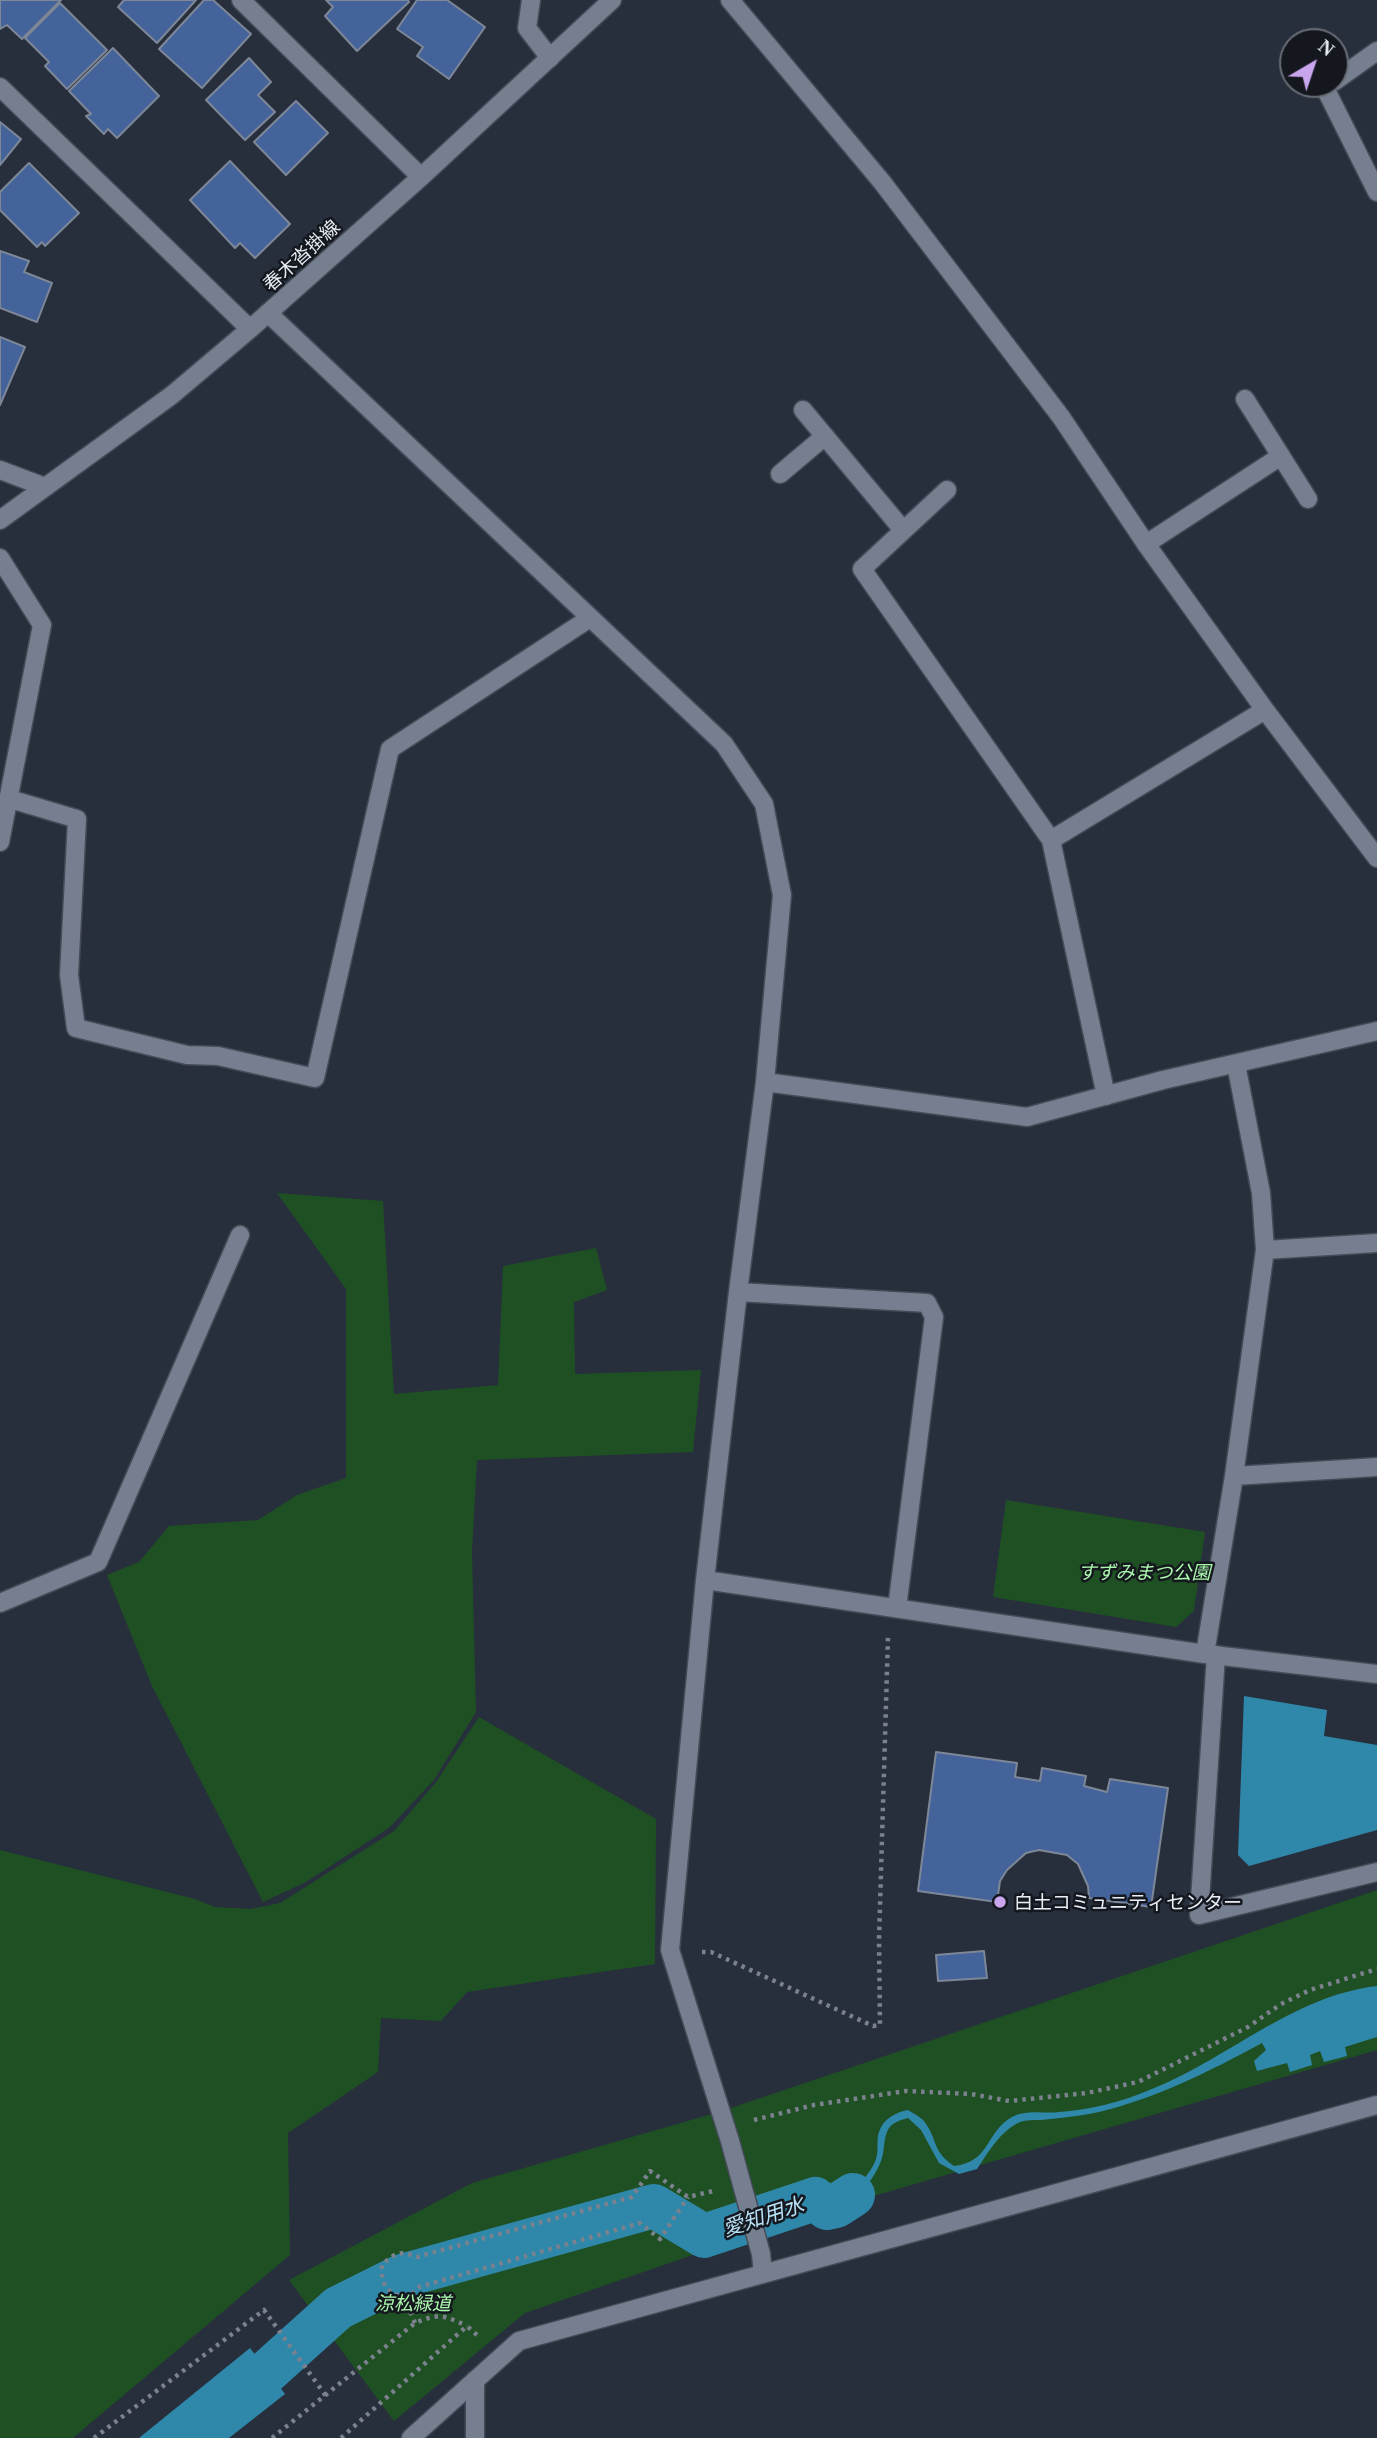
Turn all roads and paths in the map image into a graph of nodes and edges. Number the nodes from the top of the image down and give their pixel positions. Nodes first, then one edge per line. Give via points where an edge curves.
1 (241, 0) edge
2 (531, 0) edge
3 (612, 0) edge
4 (730, 0) edge
5 (1377, 51) edge
6 (550, 58) junction
7 (1349, 70) edge
8 (0, 87) edge
9 (1330, 98) edge
10 (421, 177) junction
11 (1377, 192) edge
12 (268, 313) junction
13 (250, 329) junction
14 (1245, 399) dead end
15 (803, 410) dead end
16 (825, 436) junction
17 (1281, 456) junction
18 (0, 470) edge
19 (780, 474) dead end
20 (45, 487) junction
21 (947, 489) dead end
22 (1308, 499) dead end
23 (0, 520) edge
24 (903, 530) junction
25 (1146, 544) junction
26 (0, 558) edge
27 (590, 618) junction
28 (1265, 710) junction
29 (9, 799) junction
30 (1051, 840) junction
31 (0, 842) edge
32 (1377, 858) edge
33 (1377, 1031) edge
34 (1236, 1064) junction
35 (765, 1082) junction
36 (1106, 1096) junction
37 (240, 1235) dead end
38 (1377, 1243) edge
39 (1265, 1250) junction
40 (738, 1292) junction
41 (1377, 1467) edge
42 (1234, 1476) junction
43 (705, 1580) junction
44 (0, 1603) edge
45 (897, 1608) junction
46 (888, 1634) dead end
47 (1210, 1654) junction
48 (1377, 1674) edge
49 (1377, 1872) edge
50 (670, 1950) junction
51 (1377, 1969) edge
52 (1377, 2105) edge
53 (728, 2134) junction
54 (742, 2183) junction
55 (688, 2197) junction
56 (763, 2274) junction
57 (404, 2297) junction
58 (415, 2323) junction
59 (467, 2326) junction
60 (501, 2357) junction
61 (475, 2380) junction
62 (326, 2396) junction
63 (94, 2438) edge
64 (272, 2438) edge
65 (341, 2438) edge
66 (411, 2438) edge
67 (475, 2438) edge

1 - 10 street
2 - 6 street via 527,28
3 - 6 street, 春木沓掛線
4 - 25 street via 882,182 1061,417
5 - 7 street
6 - 10 street, 春木沓掛線
8 - 13 street
9 - 11 street
10 - 12 street, 春木沓掛線
12 - 13 street, 春木沓掛線
12 - 27 street
13 - 20 street, 春木沓掛線 via 172,395
14 - 17 street
15 - 16 street
16 - 19 street
16 - 24 street
17 - 22 street
17 - 25 street
18 - 20 street
20 - 23 street, 春木沓掛線
21 - 24 street
24 - 30 street via 862,569
25 - 28 street
26 - 29 street via 42,625
27 - 29 street via 390,749 315,1078 218,1056 187,1055 76,1028 69,975 77,819
27 - 35 street via 724,744 764,804 782,895
28 - 30 street
28 - 32 street
29 - 31 street
30 - 36 street
33 - 34 street
34 - 36 street
34 - 39 street via 1261,1193
35 - 36 street via 1027,1117
35 - 40 street
37 - 44 street via 97,1562
38 - 39 street
39 - 42 street
40 - 43 street
40 - 45 street via 927,1303 934,1317
41 - 42 street
42 - 47 street
43 - 45 street
43 - 50 street
45 - 47 street
46 - 50 path via 880,2025 873,2026 711,1952
47 - 48 street
47 - 49 street via 1199,1914
50 - 53 street
51 - 53 path via 1310,1990 1138,2082 1087,2094 1009,2101 906,2091 814,2105
52 - 56 street
53 - 54 street
54 - 55 path
54 - 56 street
55 - 57 path via 660,2239 640,2223 419,2287
55 - 57 path via 650,2171 632,2197 417,2257 404,2252 392,2255 382,2265 382,2278 386,2289
56 - 60 street via 519,2341
57 - 58 path
58 - 59 path via 446,2316
58 - 62 path
59 - 60 path
59 - 65 path
60 - 61 street
61 - 66 street
61 - 67 street
62 - 63 path via 264,2310
62 - 64 path

